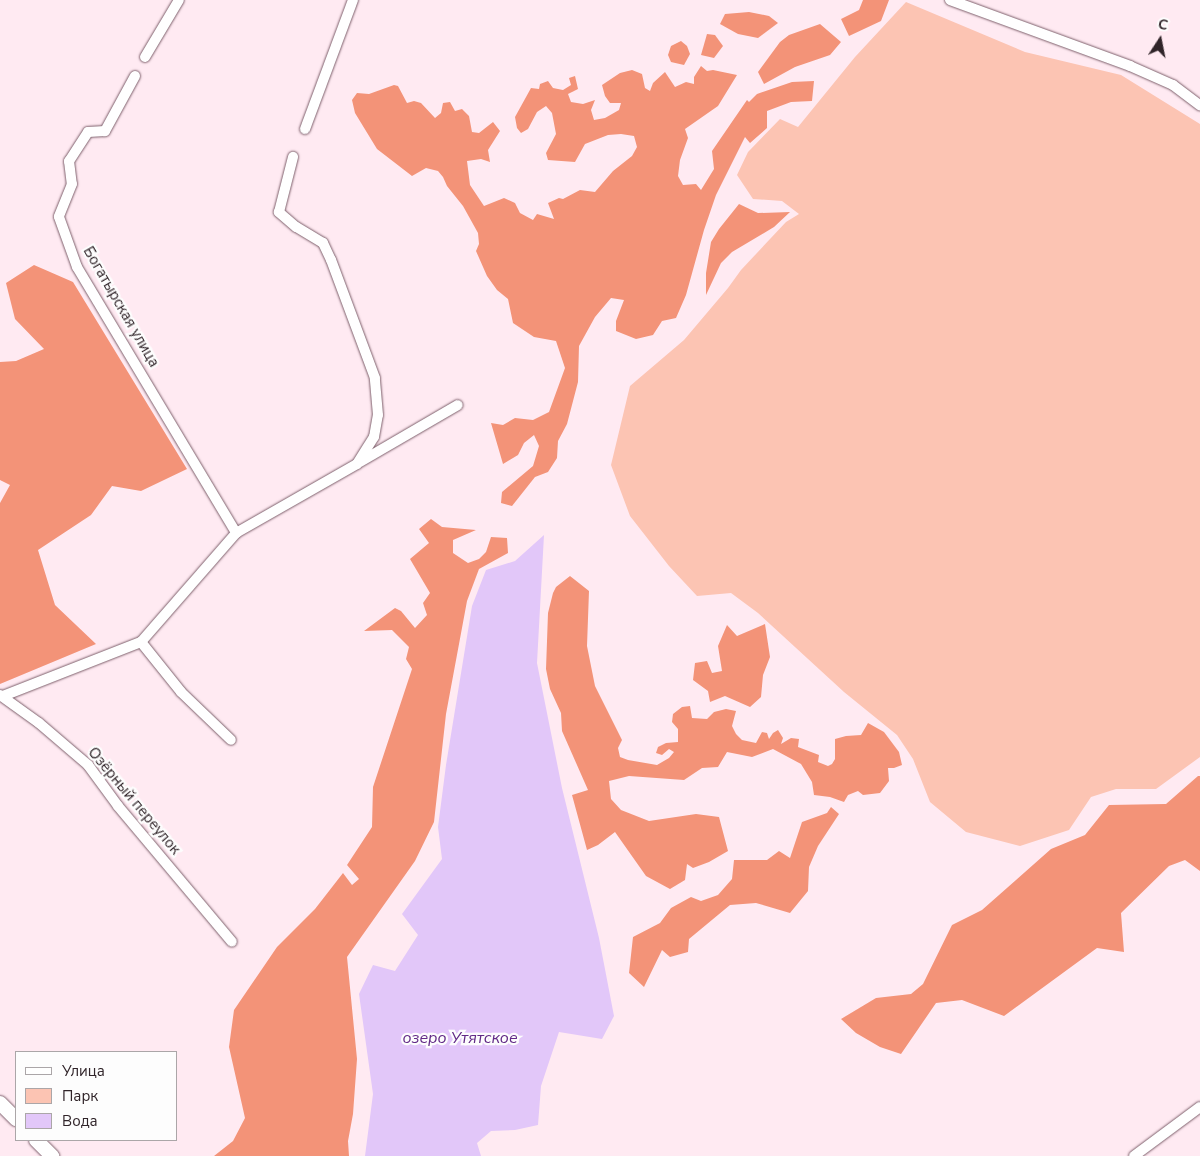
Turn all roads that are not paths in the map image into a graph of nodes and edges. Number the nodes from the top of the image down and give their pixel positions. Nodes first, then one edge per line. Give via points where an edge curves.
1 (179, 0) edge
2 (353, 0) edge
3 (950, 0) edge
4 (145, 57) dead end
5 (135, 76) dead end
6 (1200, 105) edge
7 (305, 129) dead end
8 (293, 157) dead end
9 (458, 405) dead end
10 (357, 464) junction
11 (236, 533) junction
12 (141, 642) junction
13 (2, 696) edge
14 (231, 740) dead end
15 (232, 942) dead end
16 (0, 1103) edge
17 (1200, 1107) edge
18 (15, 1118) edge
19 (37, 1141) edge
20 (1145, 1152) edge
21 (52, 1156) edge
22 (1134, 1156) edge

1 - 4 street
2 - 7 street
3 - 6 street via 1130,66 1174,85
5 - 11 street, Богатырская улица via 105,131 88,132 69,160 72,184 58,217 77,267
8 - 10 street via 279,212 323,243 375,378 378,415 374,437
9 - 10 street
10 - 11 street
11 - 12 street
12 - 13 street
12 - 14 street via 181,692
13 - 15 street, Озёрный переулок via 88,765 118,806
16 - 18 street
17 - 20 street
19 - 21 street
20 - 22 street

